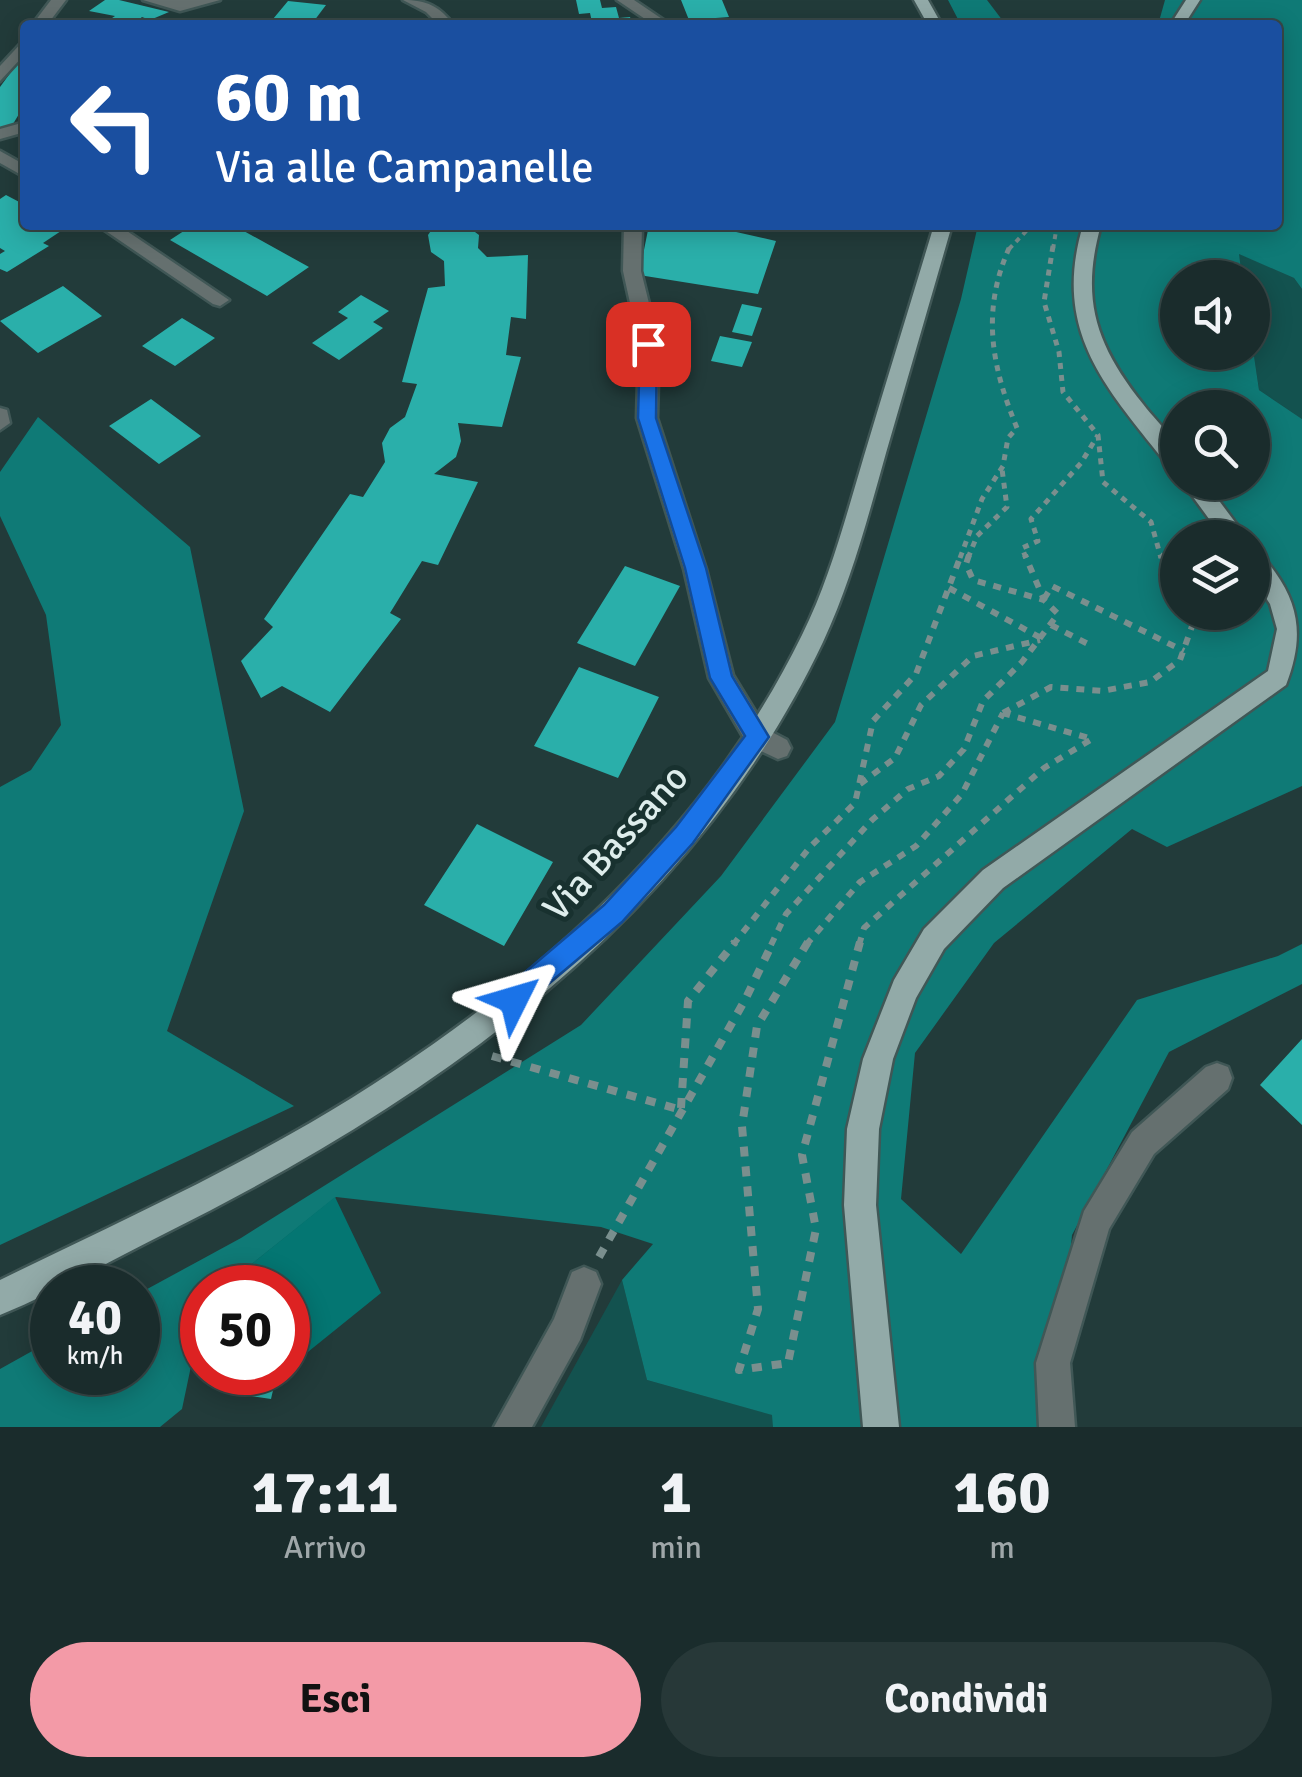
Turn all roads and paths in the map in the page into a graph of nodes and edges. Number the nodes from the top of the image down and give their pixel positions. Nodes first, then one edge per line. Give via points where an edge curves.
1 (59, 0) edge
2 (150, 0) edge
3 (214, 0) edge
4 (410, 0) edge
5 (624, 0) edge
6 (180, 7) junction
7 (43, 20) edge
8 (173, 20) edge
9 (443, 20) edge
10 (656, 20) edge
11 (20, 50) edge
12 (0, 76) edge
13 (114, 230) edge
14 (633, 230) edge
15 (942, 230) edge
16 (1026, 230) edge
17 (1091, 230) edge
18 (220, 300) dead end
19 (0, 415) edge
20 (0, 423) edge
21 (1160, 439) edge
22 (1002, 468) junction
23 (1207, 500) edge
24 (1222, 520) edge
25 (1160, 555) edge
26 (1270, 582) edge
27 (949, 588) junction
28 (1044, 600) junction
29 (1051, 625) junction
30 (1191, 630) edge
31 (1042, 639) junction
32 (1090, 645) dead end
33 (1184, 651) junction
34 (1004, 712) junction
35 (768, 743) junction
36 (860, 784) junction
37 (506, 1044) dead end
38 (492, 1056) junction
39 (476, 1068) dead end
40 (1218, 1078) dead end
41 (681, 1110) junction
42 (584, 1284) joint
43 (0, 1298) edge
44 (512, 1427) edge
45 (880, 1427) edge
46 (1057, 1427) edge

1 - 7 street
2 - 6 street
3 - 6 street
4 - 9 street
5 - 10 street
6 - 8 street
11 - 12 street
13 - 18 street
14 - 35 street via 632,271 648,344 647,418 722,678
15 - 35 main road, Via Bassano via 854,522
16 - 22 path via 1011,242 990,298 988,340 997,384 1018,428 1008,438
17 - 21 main road via 1079,308 1115,383
19 - 20 street
22 - 27 path via 982,498
22 - 28 path via 1007,507 977,536 966,564 973,580
23 - 24 main road
25 - 28 path via 1152,522 1103,482 1098,435 1031,520 1038,540 1022,548
26 - 45 main road via 1294,635 1277,678 994,879 934,939 904,990 878,1059 863,1129 860,1206
27 - 31 path
27 - 36 path via 916,674 874,721
28 - 29 path via 1058,614
28 - 33 path via 1052,586
29 - 31 path
29 - 32 path
30 - 33 path
31 - 36 path via 973,656 921,704 896,758
31 - 41 path via 983,701 964,749 938,776 908,789 872,820 786,914
33 - 34 path via 1150,682 1102,691 1051,688
34 - 34 path via 1092,739 1044,768 864,928 802,1155 816,1229 788,1363 738,1370 758,1309 742,1126 757,1026 798,954 860,882 916,846 962,794
35 - 43 main road, Via Bassano via 613,914 468,1036 263,1166
36 - 41 path via 855,803 810,847 688,1001
37 - 38 path
38 - 39 path
38 - 41 path
40 - 46 street via 1143,1143 1095,1222 1053,1363
41 - 42 path
42 - 44 street via 568,1328

